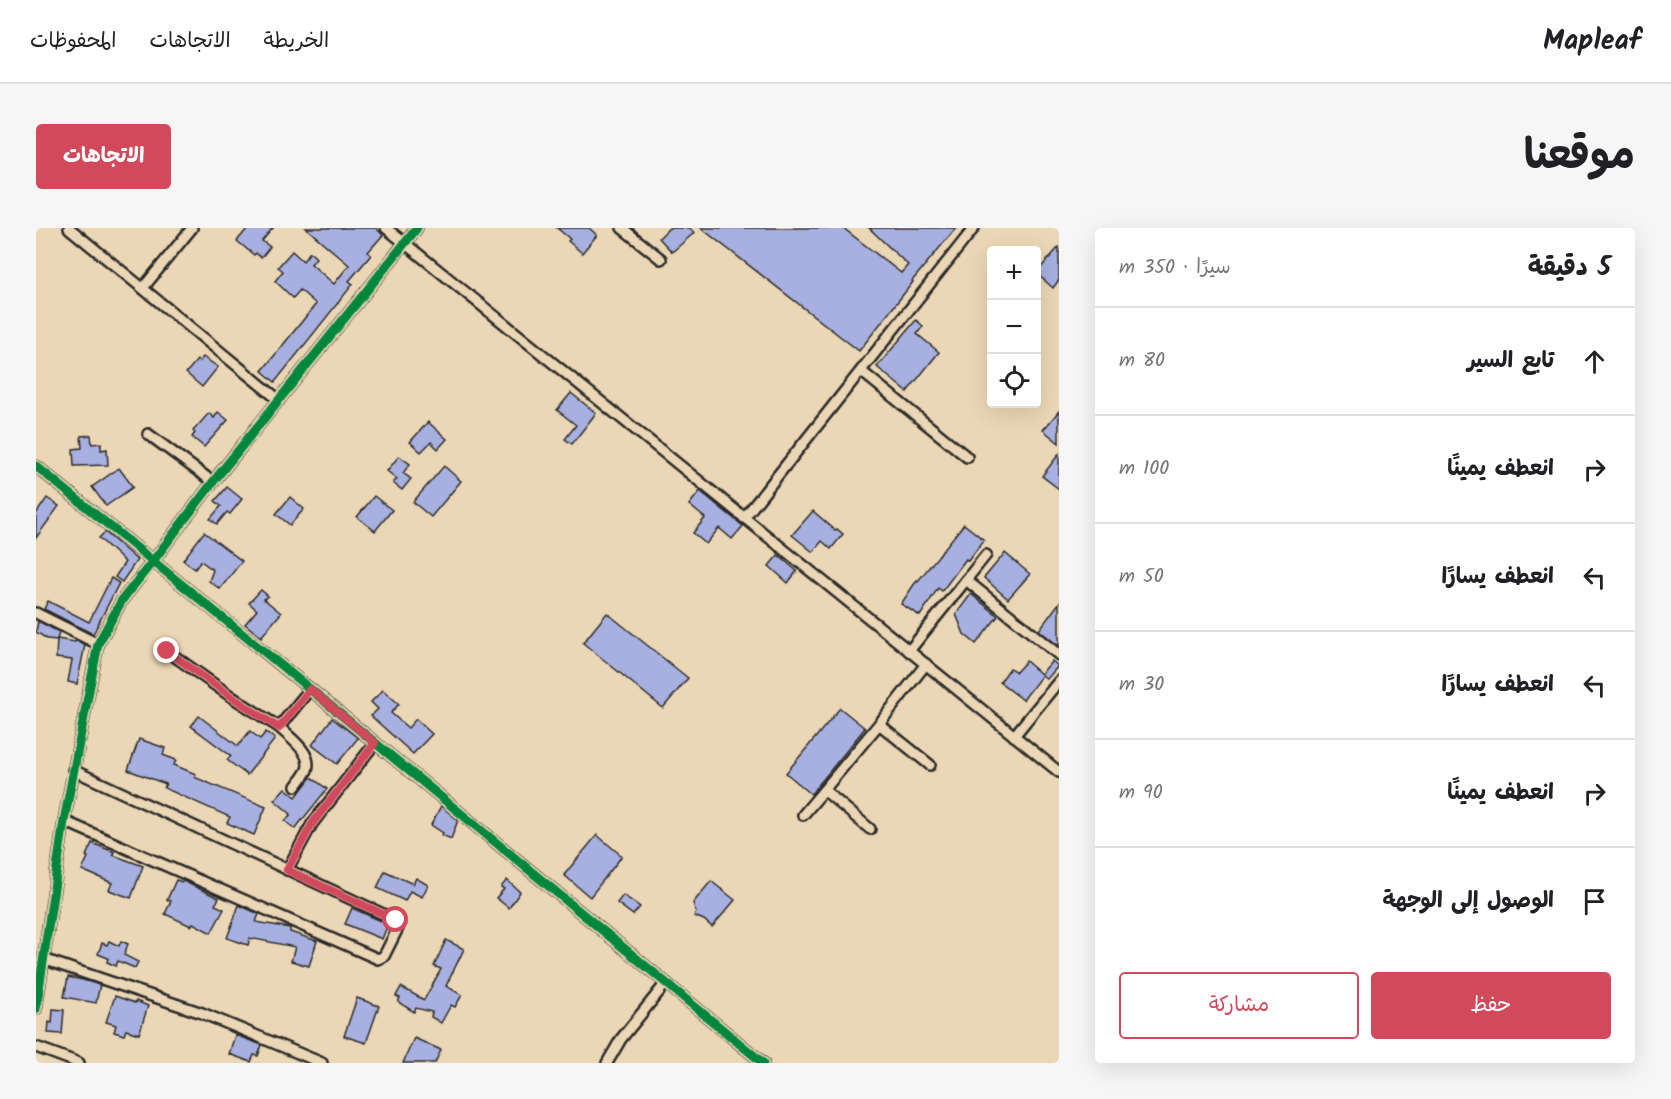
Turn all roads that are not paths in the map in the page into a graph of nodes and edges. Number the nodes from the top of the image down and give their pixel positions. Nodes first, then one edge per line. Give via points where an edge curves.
1 (69, 228) edge
2 (192, 228) edge
3 (386, 228) edge
4 (417, 228) edge
5 (622, 228) edge
6 (975, 228) edge
7 (404, 243) junction
8 (662, 259) dead end
9 (143, 288) junction
10 (861, 371) junction
11 (279, 400) junction
12 (148, 434) dead end
13 (967, 457) dead end
14 (36, 466) edge
15 (213, 482) junction
16 (744, 518) junction
17 (986, 555) dead end
18 (153, 561) junction
19 (966, 580) junction
20 (36, 613) edge
21 (98, 644) junction
22 (167, 651) dead end
23 (909, 651) junction
24 (1059, 655) edge
25 (926, 664) junction
26 (1059, 681) edge
27 (310, 689) junction
28 (879, 724) junction
29 (279, 728) junction
30 (1014, 736) junction
31 (375, 743) junction
32 (930, 765) dead end
33 (73, 770) junction
34 (1059, 772) edge
35 (296, 786) dead end
36 (824, 790) junction
37 (803, 815) dead end
38 (64, 821) junction
39 (870, 830) dead end
40 (287, 870) junction
41 (44, 959) junction
42 (666, 983) junction
43 (36, 1009) edge
44 (36, 1047) edge
45 (79, 1063) edge
46 (322, 1063) edge
47 (607, 1063) edge
48 (763, 1063) edge

1 - 9 street
2 - 9 street
3 - 7 street
4 - 7 street
5 - 8 street
6 - 10 street
7 - 11 street
7 - 16 street
9 - 11 street
10 - 13 street
10 - 16 street
11 - 15 street
12 - 15 street
14 - 18 street
15 - 18 street
16 - 23 street
17 - 19 street
18 - 21 street via 122,600
18 - 27 street
19 - 23 street
19 - 24 street
20 - 21 street
21 - 33 street
22 - 29 street
23 - 25 street
25 - 28 street
25 - 30 street
26 - 30 street
27 - 29 street
27 - 31 street
28 - 32 street
28 - 36 street
29 - 35 street via 308,759 308,767
30 - 34 street
31 - 40 street via 312,824
31 - 42 street
33 - 38 street
33 - 40 street
36 - 37 street
36 - 39 street
38 - 40 street via 378,959 384,956 399,928 396,920
38 - 41 street
41 - 43 street
41 - 46 street via 202,1012
42 - 47 street
42 - 48 street
44 - 45 street

